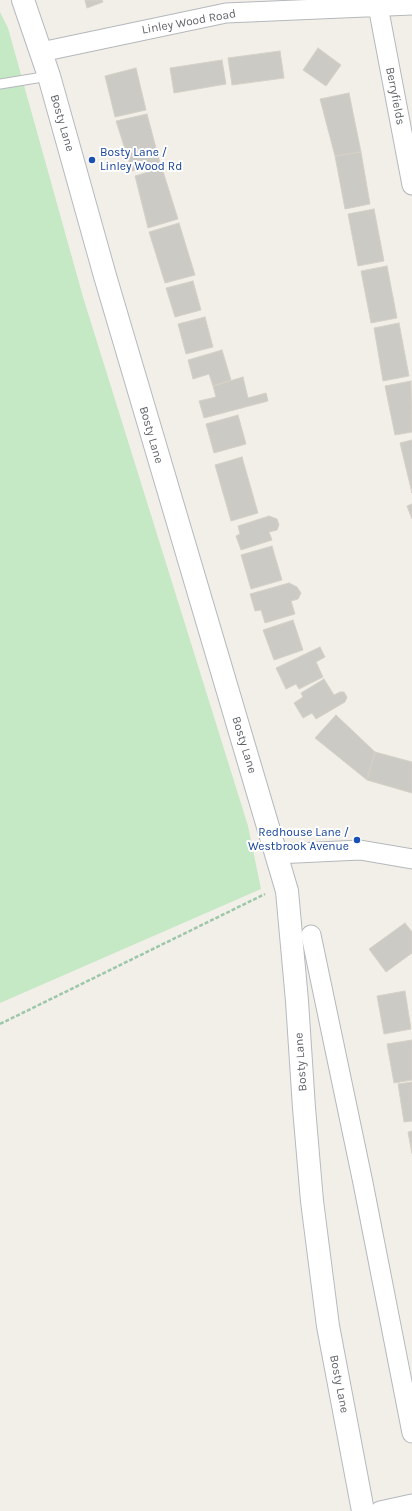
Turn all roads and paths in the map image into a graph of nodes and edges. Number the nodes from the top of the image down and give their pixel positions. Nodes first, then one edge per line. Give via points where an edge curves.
1 (23, 0) edge
2 (412, 5) edge
3 (378, 6) junction
4 (41, 52) junction
5 (49, 76) junction
6 (0, 84) edge
7 (412, 185) edge
8 (276, 854) junction
9 (412, 859) edge
10 (287, 891) junction
11 (311, 935) dead end
12 (0, 1024) edge
13 (412, 1433) edge
14 (412, 1504) edge
15 (363, 1511) edge
16 (380, 1511) edge

1 - 4 main road, Bosty Lane
2 - 3 street, Linley Wood Road
3 - 4 street, Linley Wood Road via 226,13
3 - 7 street, Berryfields
4 - 5 main road, Bosty Lane
5 - 6 lane
5 - 8 main road, Bosty Lane via 109,292
8 - 9 street via 360,850
8 - 10 main road, Bosty Lane
10 - 12 path via 262,894
10 - 15 main road, Bosty Lane via 313,1209 328,1326
11 - 13 street
14 - 16 street

